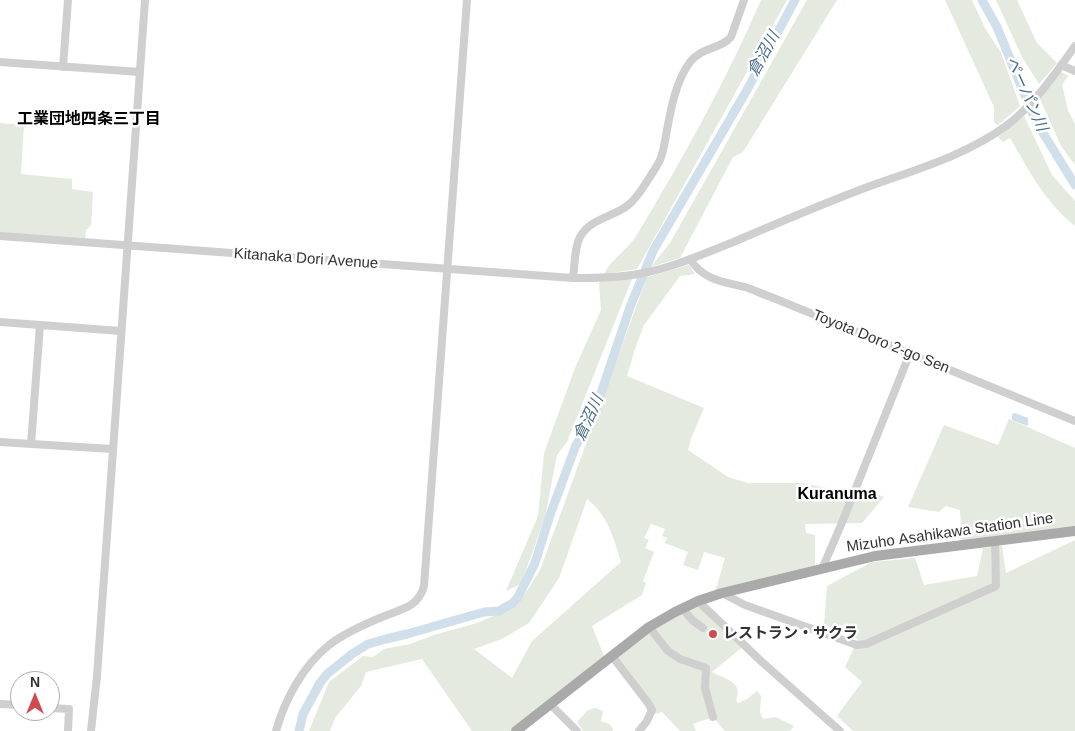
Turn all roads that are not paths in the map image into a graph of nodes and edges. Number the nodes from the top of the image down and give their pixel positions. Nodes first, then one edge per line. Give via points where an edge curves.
1 (68, 0) edge
2 (145, 0) edge
3 (467, 0) edge
4 (744, 0) edge
5 (1075, 46) edge
6 (0, 62) edge
7 (1061, 65) junction
8 (63, 67) junction
9 (1075, 71) edge
10 (140, 72) junction
11 (0, 236) edge
12 (128, 246) junction
13 (690, 259) junction
14 (447, 270) junction
15 (573, 278) junction
16 (0, 322) edge
17 (40, 325) junction
18 (121, 331) junction
19 (910, 353) junction
20 (1075, 421) edge
21 (0, 442) edge
22 (32, 444) junction
23 (112, 449) junction
24 (1075, 531) edge
25 (995, 541) junction
26 (822, 569) junction
27 (722, 593) junction
28 (698, 601) junction
29 (682, 608) junction
30 (649, 627) junction
31 (703, 628) dead end
32 (612, 656) junction
33 (550, 704) junction
34 (60, 709) edge
35 (713, 717) dead end
36 (68, 731) edge
37 (91, 731) edge
38 (276, 731) edge
39 (516, 731) edge
40 (577, 731) edge
41 (638, 731) edge
42 (840, 731) edge

1 - 8 street
2 - 10 street
3 - 14 street
4 - 15 street via 728,41 696,56 682,76 660,159 646,184 633,202 602,218 580,236
5 - 7 street, Kitanaka Dori Avenue
6 - 8 street
7 - 9 street
7 - 13 street, Kitanaka Dori Avenue via 1007,125 974,145
8 - 10 street
10 - 12 street
11 - 12 street, Kitanaka Dori Avenue
12 - 14 street, Kitanaka Dori Avenue
12 - 18 street
13 - 15 street, Kitanaka Dori Avenue via 638,274
13 - 19 street, Toyota Doro 2-go Sen via 710,278 771,297
14 - 15 street, Kitanaka Dori Avenue
14 - 38 street via 422,594 412,604 342,636 318,654 298,681
16 - 17 street
17 - 18 street
17 - 22 street
18 - 23 street
19 - 20 street, Toyota Doro 2-go Sen
19 - 26 street
21 - 22 street
22 - 23 street
23 - 37 street
24 - 25 main road, Mizuho Asahikawa Station Line
25 - 26 main road, Mizuho Asahikawa Station Line via 875,556
25 - 27 street via 996,586 866,644 857,645 745,605
26 - 27 main road, Mizuho Asahikawa Station Line
27 - 28 main road, Mizuho Asahikawa Station Line
28 - 29 main road, Mizuho Asahikawa Station Line
28 - 42 street
29 - 30 main road, Mizuho Asahikawa Station Line
29 - 31 street
30 - 32 main road, Mizuho Asahikawa Station Line
30 - 35 street via 668,651 706,668 705,688
32 - 33 main road, Mizuho Asahikawa Station Line
32 - 41 street via 652,710
33 - 39 main road, Mizuho Asahikawa Station Line
33 - 40 street
34 - 36 street via 69,709

